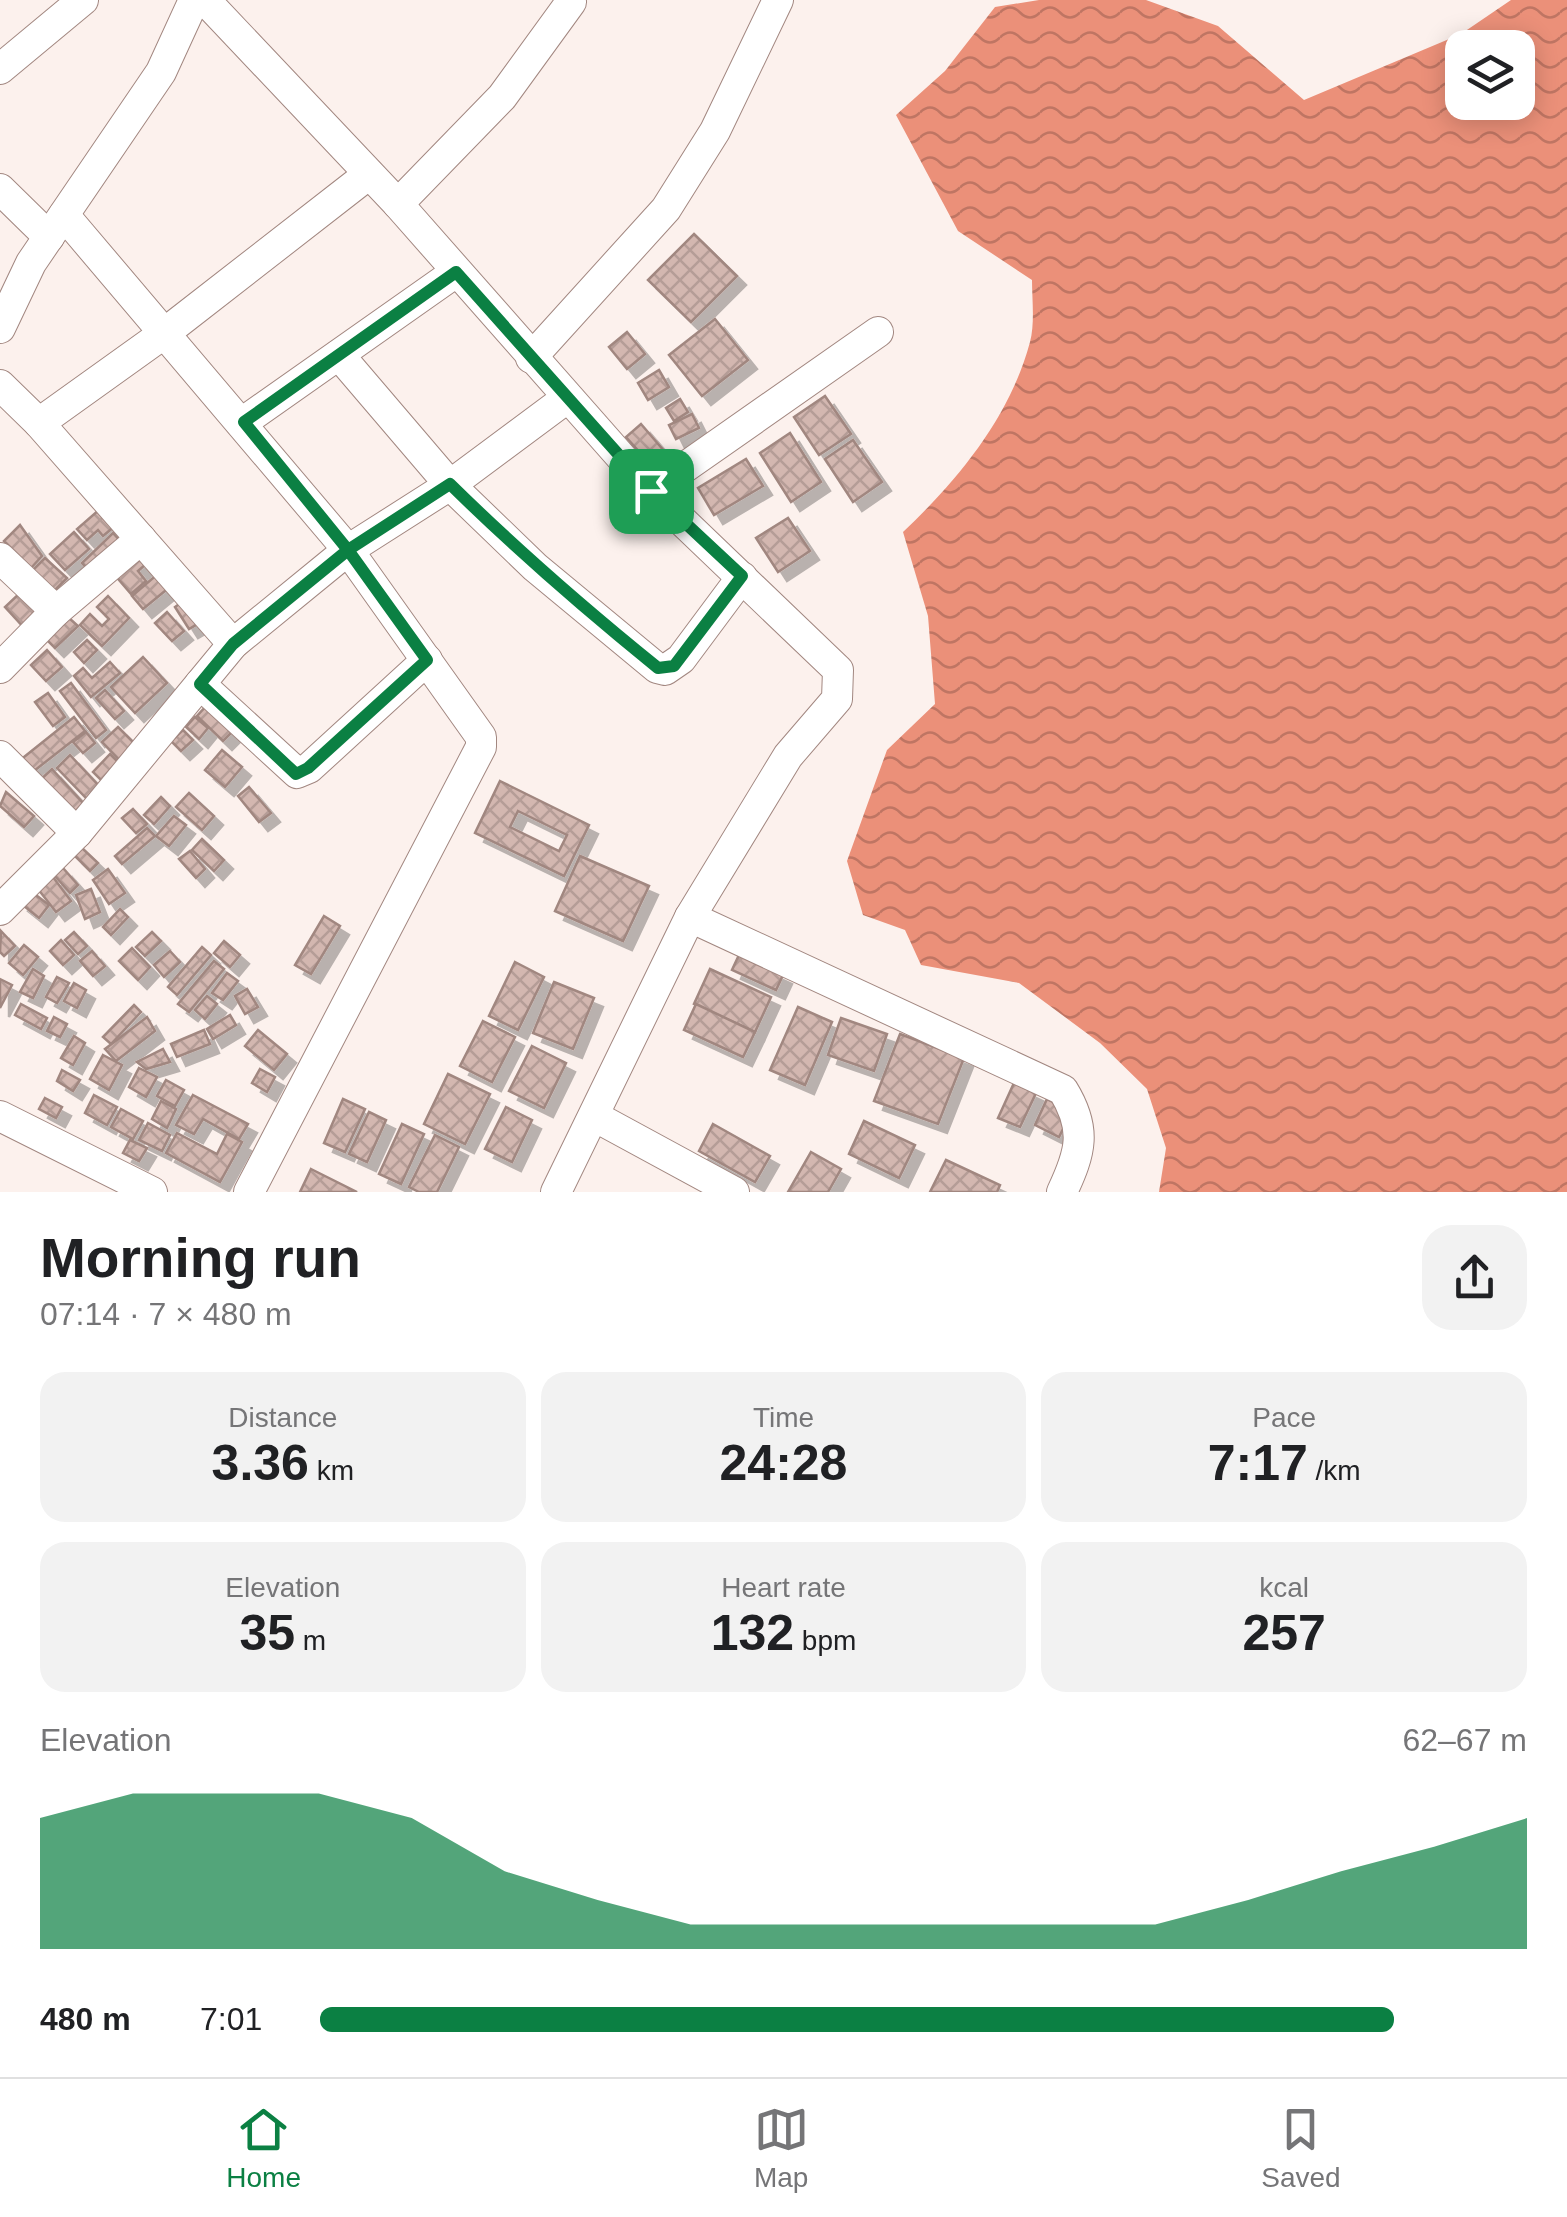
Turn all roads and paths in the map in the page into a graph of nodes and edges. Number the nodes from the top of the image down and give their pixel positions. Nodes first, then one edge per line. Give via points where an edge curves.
1 (83, 0) edge
2 (194, 0) edge
3 (205, 0) edge
4 (778, 0) edge
5 (570, 1) edge
6 (0, 69) edge
7 (370, 174) junction
8 (0, 189) edge
9 (398, 204) junction
10 (56, 226) junction
11 (456, 272) junction
12 (0, 328) edge
13 (166, 332) junction
14 (878, 332) dead end
15 (339, 356) junction
16 (531, 358) junction
17 (0, 386) edge
18 (567, 398) junction
19 (244, 422) junction
20 (40, 423) junction
21 (450, 484) junction
22 (651, 491) junction
23 (141, 539) junction
24 (348, 550) junction
25 (0, 558) edge
26 (742, 576) junction
27 (56, 612) junction
28 (233, 644) junction
29 (427, 660) junction
30 (0, 668) edge
31 (200, 684) junction
32 (0, 756) edge
33 (78, 833) junction
34 (0, 910) edge
35 (690, 917) junction
36 (0, 1116) edge
37 (594, 1116) junction
38 (152, 1192) edge
39 (249, 1192) edge
40 (556, 1192) edge
41 (734, 1192) edge
42 (1062, 1192) edge

1 - 6 street
2 - 10 street via 161,72
3 - 7 street
4 - 16 street via 715,131 666,209
5 - 9 street via 502,96
7 - 9 street
7 - 13 street
8 - 10 street
9 - 11 street
10 - 12 street
10 - 13 street
11 - 15 street
11 - 16 street
13 - 19 street
13 - 20 street
14 - 22 street
15 - 19 street
15 - 21 street
16 - 18 street
17 - 20 street
18 - 21 street
18 - 22 street
19 - 24 street
20 - 23 street
21 - 24 street
21 - 26 street via 534,567 658,668 681,660
22 - 26 street
23 - 27 street
23 - 28 street
24 - 28 street
24 - 29 street
25 - 27 street
26 - 35 street via 838,670 840,686 837,699 788,756
27 - 30 street
28 - 31 street
29 - 31 street via 296,774
29 - 39 street via 477,730 480,746
31 - 33 street
32 - 33 street
33 - 34 street
35 - 37 street
35 - 42 street via 1063,1090 1079,1116 1082,1150
36 - 38 street
37 - 40 street
37 - 41 street

